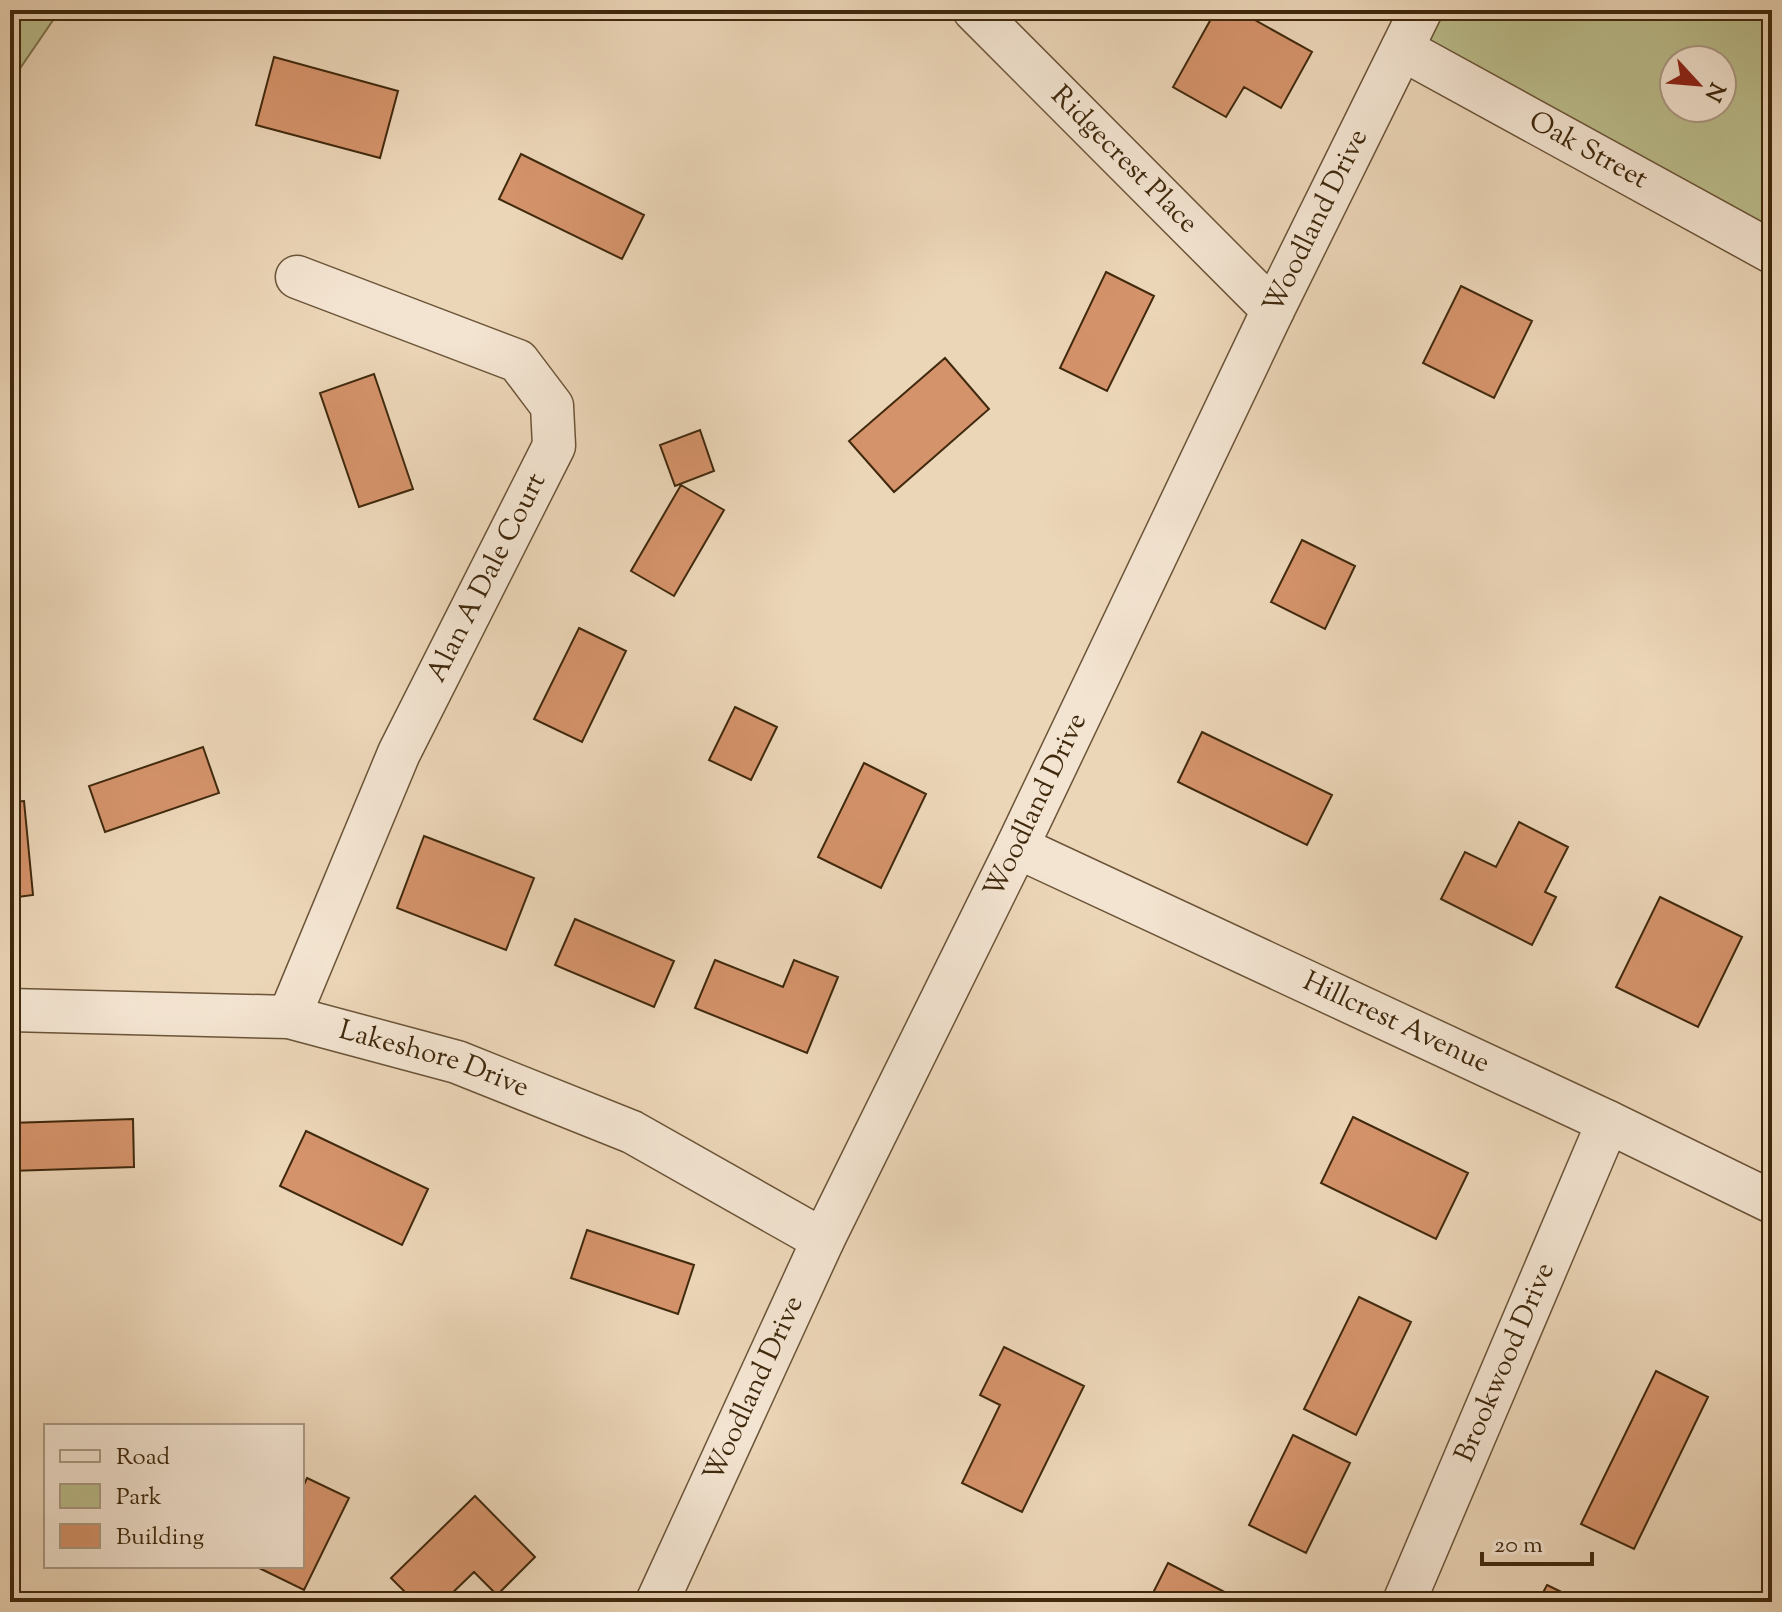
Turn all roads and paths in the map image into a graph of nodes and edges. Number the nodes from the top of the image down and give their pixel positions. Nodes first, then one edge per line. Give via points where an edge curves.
1 (974, 10) edge
2 (1421, 10) edge
3 (1402, 49) junction
4 (1772, 252) edge
5 (297, 277) dead end
6 (1273, 310) junction
7 (1017, 847) junction
8 (10, 1010) edge
9 (289, 1017) junction
10 (1608, 1122) junction
11 (1772, 1202) edge
12 (823, 1240) junction
13 (657, 1602) edge
14 (1404, 1602) edge

1 - 6 street, Ridgecrest Place
2 - 3 street, Woodland Drive
3 - 4 street, Oak Street
3 - 6 street, Woodland Drive
5 - 9 street, Alan A Dale Court via 518,361 552,406 554,446 399,753
6 - 7 street, Woodland Drive
7 - 10 street, Hillcrest Avenue
7 - 12 street, Woodland Drive
8 - 9 street, Lakeshore Drive
9 - 12 street, Lakeshore Drive via 457,1062 632,1132
10 - 11 street, Hillcrest Avenue
10 - 14 street, Brookwood Drive
12 - 13 street, Woodland Drive

